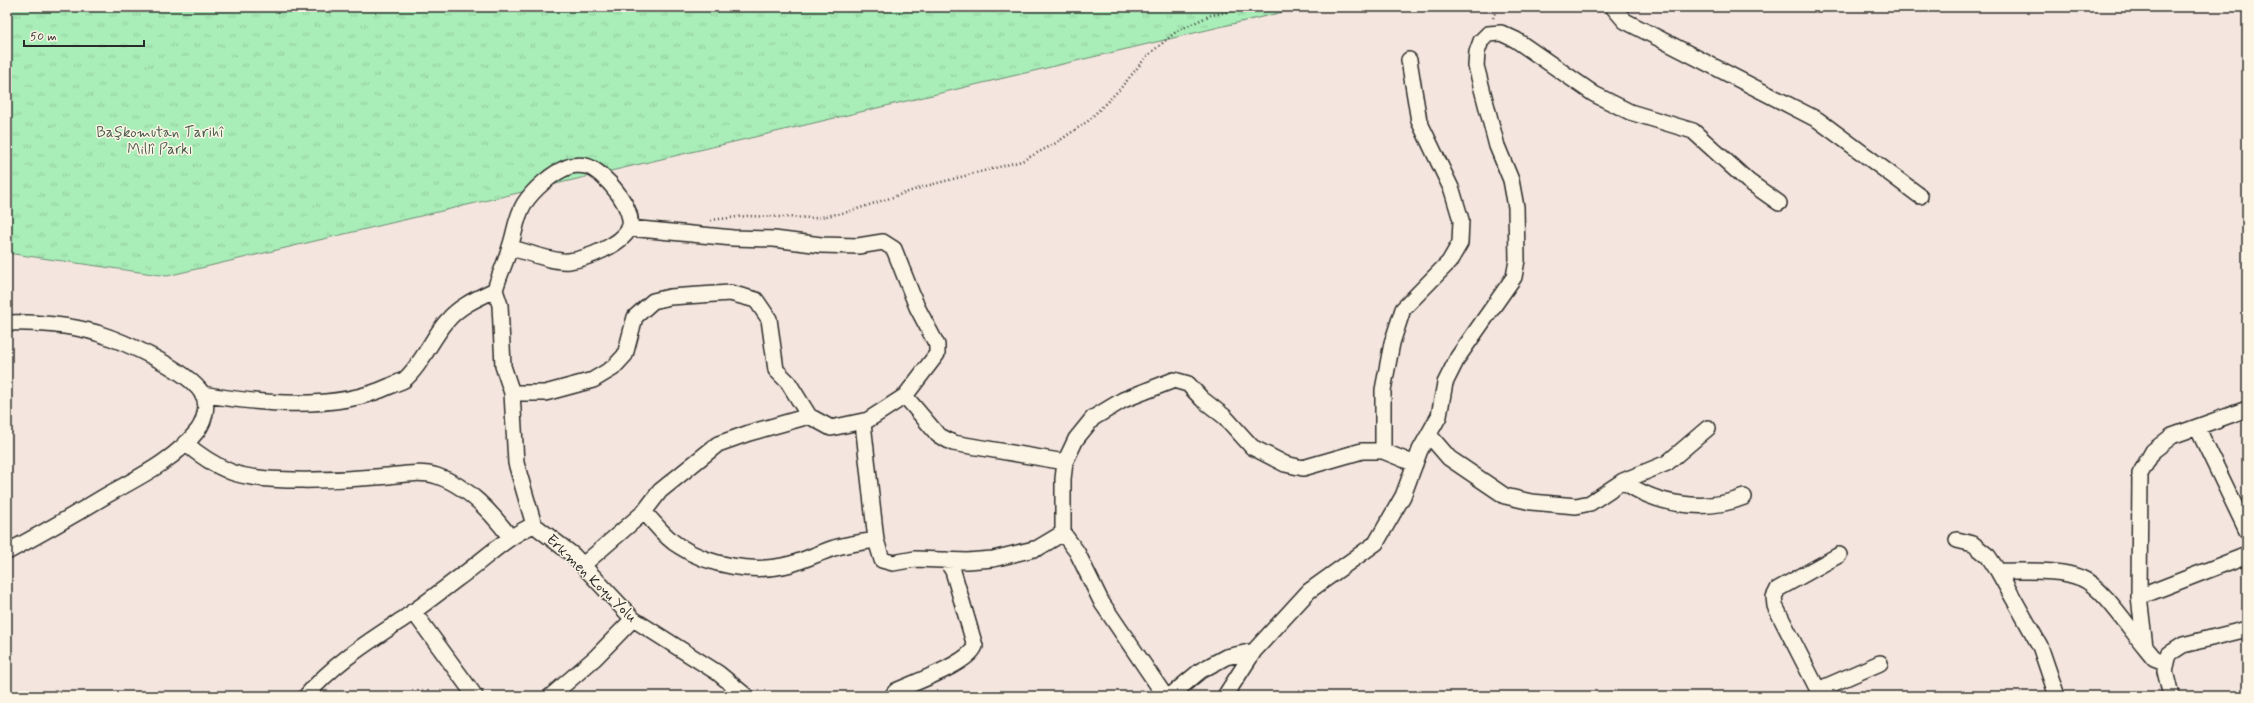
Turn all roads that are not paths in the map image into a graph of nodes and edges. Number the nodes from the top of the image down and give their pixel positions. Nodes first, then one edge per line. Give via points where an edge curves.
1 (1613, 7) edge
2 (1409, 60) dead end
3 (1920, 196) dead end
4 (1778, 203) dead end
5 (629, 228) junction
6 (510, 248) junction
7 (495, 290) junction
8 (7, 323) edge
9 (512, 392) junction
10 (202, 394) junction
11 (905, 396) junction
12 (2247, 409) edge
13 (809, 416) junction
14 (863, 423) junction
15 (2197, 427) junction
16 (1708, 428) dead end
17 (1430, 436) junction
18 (186, 443) junction
19 (1383, 451) junction
20 (1065, 462) junction
21 (1415, 464) junction
22 (1623, 480) junction
23 (1744, 497) dead end
24 (644, 512) junction
25 (534, 525) junction
26 (2247, 531) edge
27 (1063, 532) junction
28 (510, 537) junction
29 (876, 540) junction
30 (1957, 540) dead end
31 (7, 552) edge
32 (2247, 555) edge
33 (1839, 556) dead end
34 (946, 560) junction
35 (583, 565) junction
36 (1998, 571) junction
37 (2139, 596) junction
38 (413, 611) junction
39 (633, 619) junction
40 (2247, 629) edge
41 (2145, 647) junction
42 (1254, 651) junction
43 (1880, 663) dead end
44 (2167, 663) junction
45 (1820, 693) edge
46 (306, 696) edge
47 (475, 696) edge
48 (551, 696) edge
49 (746, 696) edge
50 (892, 696) edge
51 (1165, 696) edge
52 (1170, 696) edge
53 (1225, 696) edge
54 (2057, 696) edge
55 (2171, 696) edge

1 - 3 street via 1625,21 1818,120
2 - 19 street via 1419,121 1452,190 1461,220 1460,243 1449,262 1404,309 1392,343 1383,390
4 - 17 street via 1748,181 1692,131 1630,112 1594,94 1516,40 1501,33 1488,34 1481,41 1476,66 1497,146 1511,180 1516,207 1517,260 1514,277 1458,357 1445,383 1439,416
5 - 6 street via 609,247 568,261
5 - 6 street via 630,218 626,204 605,179 586,166 568,166 546,181 525,203 517,220
5 - 11 street via 821,245 858,246 883,242 894,250 917,307 937,345 937,354
6 - 7 street
7 - 9 street, Erkmen Koyu Yolu via 500,304 503,366
7 - 10 street via 469,303 448,320 404,380 378,392 295,404
8 - 10 street via 31,322 96,333 110,338 136,348 176,371
9 - 13 street via 545,393 593,380 613,368 625,355 635,317 653,301 670,297 730,293 756,300 769,319 776,370 788,382
9 - 25 street, Erkmen Koyu Yolu via 516,463
10 - 18 street via 206,403 203,422
11 - 14 street
11 - 20 street via 938,435 953,443
12 - 15 street
13 - 14 street via 831,428
13 - 24 street via 749,432 718,444 660,491
14 - 29 street
15 - 26 street
15 - 37 street via 2172,436 2162,443 2147,458 2140,474
16 - 22 street via 1667,463
17 - 21 street via 1420,450
17 - 22 street via 1449,458 1505,496 1530,502 1576,506 1590,503
18 - 28 street via 199,455 225,469 253,478 351,478 413,474 436,476 459,485 489,512
18 - 31 street via 161,464
19 - 20 street via 1362,451 1303,468 1285,464 1252,447 1225,417 1188,384 1174,380 1123,400 1093,418 1076,439
19 - 21 street
20 - 27 street via 1062,479
21 - 42 street via 1403,496 1376,543 1309,591
22 - 23 street via 1635,489 1663,501 1679,504 1710,505
24 - 29 street via 679,546 702,558 735,567 768,568 791,564 834,548
24 - 35 street
25 - 28 street
25 - 35 street, Erkmen Koyu Yolu
27 - 34 street via 1038,548 993,558
27 - 51 street via 1077,552 1102,603
28 - 38 street
29 - 34 street via 882,560 887,562 915,559
30 - 36 street via 1973,544 1988,556
32 - 37 street
33 - 45 street via 1778,589 1774,597 1775,606
34 - 50 street via 953,571 975,646 972,653 949,667 896,691
35 - 39 street, Erkmen Koyu Yolu
36 - 41 street via 2064,573 2080,578 2096,587
36 - 54 street via 2040,646
37 - 41 street
38 - 46 street via 358,648 322,677
38 - 47 street
39 - 48 street via 595,658
39 - 49 street, Erkmen Koyu Yolu via 718,673
40 - 44 street via 2183,645 2169,654
41 - 44 street via 2154,658
42 - 52 street via 1226,657 1200,671
42 - 53 street
43 - 45 street
44 - 55 street via 2165,672

